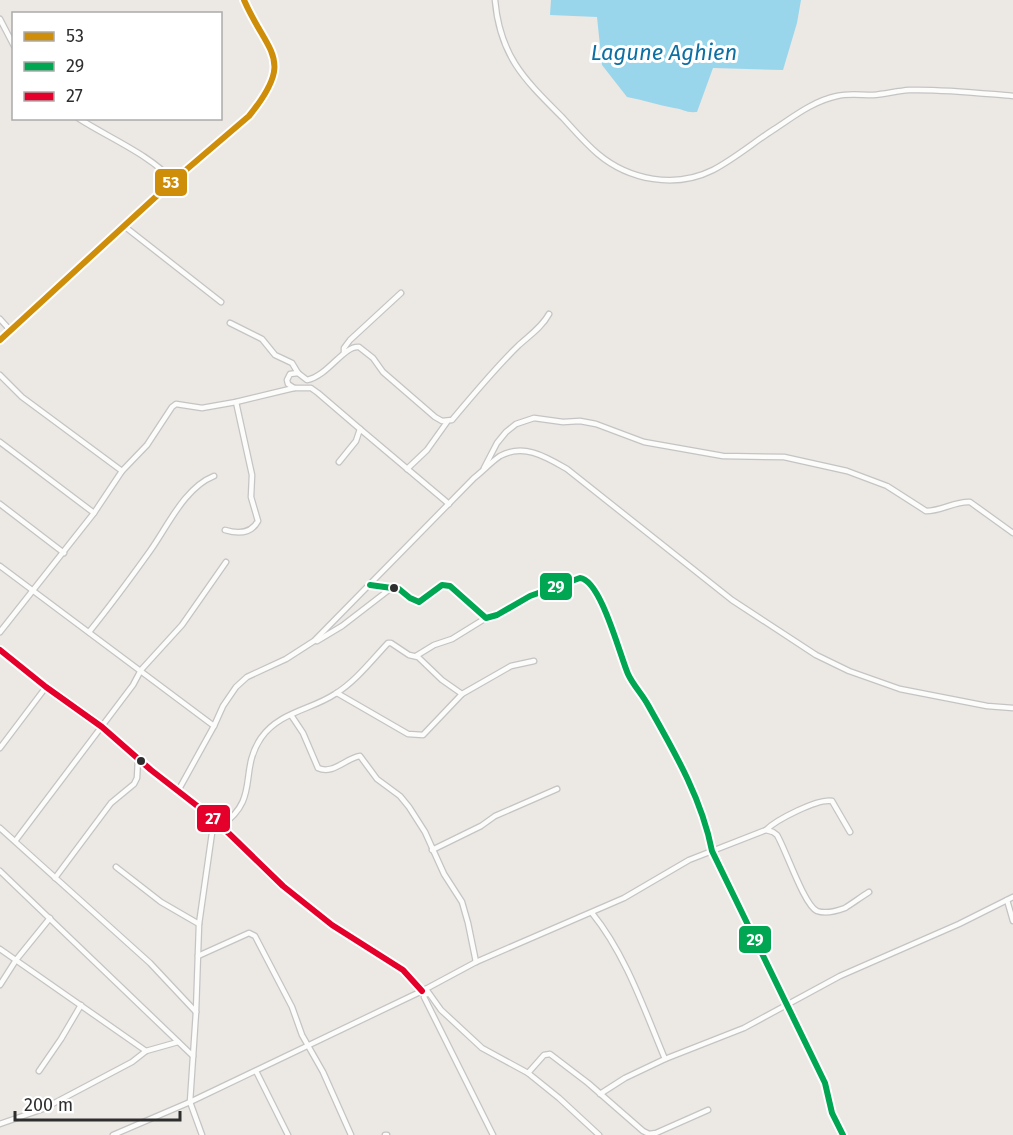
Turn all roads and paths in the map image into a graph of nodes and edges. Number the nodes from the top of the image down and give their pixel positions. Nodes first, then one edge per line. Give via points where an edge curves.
1 (244, 0) edge
2 (495, 0) edge
3 (0, 19) edge
4 (12, 42) edge
5 (1013, 96) edge
6 (81, 120) edge
7 (173, 181) junction
8 (124, 226) junction
9 (401, 293) dead end
10 (221, 302) dead end
11 (549, 314) dead end
12 (0, 320) edge
13 (230, 322) dead end
14 (10, 330) junction
15 (0, 340) edge
16 (344, 353) junction
17 (298, 373) junction
18 (0, 375) edge
19 (304, 380) junction
20 (303, 387) junction
21 (294, 388) junction
22 (236, 402) junction
23 (447, 422) junction
24 (360, 429) junction
25 (1, 444) edge
26 (339, 462) dead end
27 (407, 469) junction
28 (122, 471) junction
29 (481, 473) junction
30 (214, 476) dead end
31 (0, 504) edge
32 (449, 504) junction
33 (94, 513) junction
34 (225, 530) dead end
35 (1013, 533) edge
36 (63, 553) junction
37 (226, 562) dead end
38 (0, 566) edge
39 (370, 585) junction
40 (391, 588) junction
41 (33, 591) junction
42 (486, 618) junction
43 (0, 632) edge
44 (89, 632) junction
45 (314, 641) junction
46 (0, 650) edge
47 (416, 656) junction
48 (534, 662) dead end
49 (141, 670) junction
50 (46, 687) junction
51 (337, 693) junction
52 (462, 694) junction
53 (1013, 708) edge
54 (291, 714) junction
55 (214, 726) junction
56 (102, 727) junction
57 (0, 748) edge
58 (138, 759) junction
59 (557, 789) dead end
60 (178, 791) junction
61 (214, 819) junction
62 (221, 826) junction
63 (0, 828) edge
64 (766, 830) junction
65 (850, 832) dead end
66 (16, 840) junction
67 (432, 850) junction
68 (712, 851) junction
69 (116, 867) dead end
70 (0, 871) edge
71 (55, 878) junction
72 (868, 892) dead end
73 (1013, 897) edge
74 (1007, 900) junction
75 (592, 913) junction
76 (50, 918) junction
77 (1013, 921) edge
78 (199, 924) junction
79 (0, 949) edge
80 (198, 956) junction
81 (16, 960) junction
82 (476, 962) junction
83 (0, 985) edge
84 (426, 991) junction
85 (81, 1005) junction
86 (789, 1005) junction
87 (196, 1012) junction
88 (178, 1042) junction
89 (307, 1046) junction
90 (146, 1052) junction
91 (193, 1056) junction
92 (665, 1059) junction
93 (39, 1071) dead end
94 (256, 1071) junction
95 (528, 1073) junction
96 (600, 1094) junction
97 (190, 1102) junction
98 (708, 1110) dead end
99 (0, 1125) edge
100 (113, 1135) edge
101 (202, 1135) edge
102 (288, 1135) edge
103 (351, 1135) edge
104 (492, 1135) edge
105 (599, 1135) edge
106 (843, 1135) edge

1 - 7 street via 274,54 274,77 249,116
2 - 5 street via 501,35 519,73 598,154 620,169 660,180 693,178 713,170 815,103 835,96 930,90
3 - 4 street
6 - 7 street via 136,152
7 - 8 street
8 - 10 street
8 - 14 street
9 - 16 street via 350,340
11 - 23 street
12 - 14 street
13 - 17 street via 262,339 275,355 292,363
14 - 15 street
16 - 19 street via 324,372
16 - 23 street via 354,346 363,349 420,405
17 - 19 street
17 - 21 street via 287,378
18 - 28 street
19 - 20 street
20 - 21 street
20 - 24 street via 318,393
21 - 22 street
22 - 28 street via 202,408 176,404 147,445
22 - 34 street via 258,521 247,531
23 - 27 street
24 - 26 street via 356,441
24 - 27 street
25 - 33 street
27 - 32 street
28 - 33 street
29 - 32 street
29 - 35 street via 497,443 516,424 534,418 580,421 644,442 723,456 784,457 848,471 887,486 926,510 970,502
29 - 53 street via 508,453 525,450 546,457 580,478 732,600 816,655 900,689
30 - 44 street via 188,495
31 - 36 street
32 - 39 street
33 - 36 street
36 - 41 street
37 - 49 street via 182,625
38 - 41 street
39 - 40 street
39 - 45 street
40 - 42 street via 419,602 442,585 450,586
40 - 45 street via 342,626
41 - 43 street
41 - 44 street
42 - 47 street
42 - 68 street via 530,596 580,578 589,582 600,600 628,675 694,794 708,827
44 - 49 street
45 - 55 street via 247,677 223,706
46 - 50 street
47 - 51 street via 388,643
47 - 52 street
48 - 52 street via 511,666
49 - 55 street
49 - 56 street
50 - 56 street
50 - 57 street
51 - 52 street via 414,736 423,735
51 - 54 street
54 - 62 street via 262,738 251,760 242,805
54 - 67 street via 318,768 329,770 360,756 378,780 409,807
55 - 60 street
56 - 58 street
56 - 66 street
58 - 60 street
58 - 71 street via 134,784 111,803
59 - 67 street
60 - 61 street
61 - 62 street
61 - 78 street
62 - 84 street via 283,886 332,925 403,970
63 - 66 street
64 - 65 street via 773,823 826,800 836,805
64 - 68 street
64 - 72 street via 781,842 816,911 844,908
66 - 71 street
67 - 82 street via 462,902
68 - 75 street
68 - 86 street
69 - 78 street via 161,903
70 - 76 street
71 - 87 street via 150,963
73 - 74 street
74 - 77 street
74 - 86 street via 840,976
75 - 82 street
75 - 92 street via 608,932
76 - 81 street
76 - 88 street
78 - 80 street
79 - 81 street
80 - 87 street
80 - 89 street via 252,933 292,1007
81 - 83 street
81 - 85 street
82 - 84 street
84 - 89 street
84 - 95 street via 482,1048
84 - 104 street via 424,997
85 - 90 street
85 - 93 street
86 - 92 street via 744,1028
86 - 106 street via 825,1083 832,1113
87 - 91 street
88 - 90 street
88 - 91 street
89 - 94 street
89 - 103 street
90 - 99 street via 43,1109
91 - 97 street
92 - 96 street
94 - 97 street
94 - 102 street
95 - 96 street via 544,1055 550,1054
95 - 105 street
96 - 98 street via 649,1134
97 - 100 street
97 - 101 street

